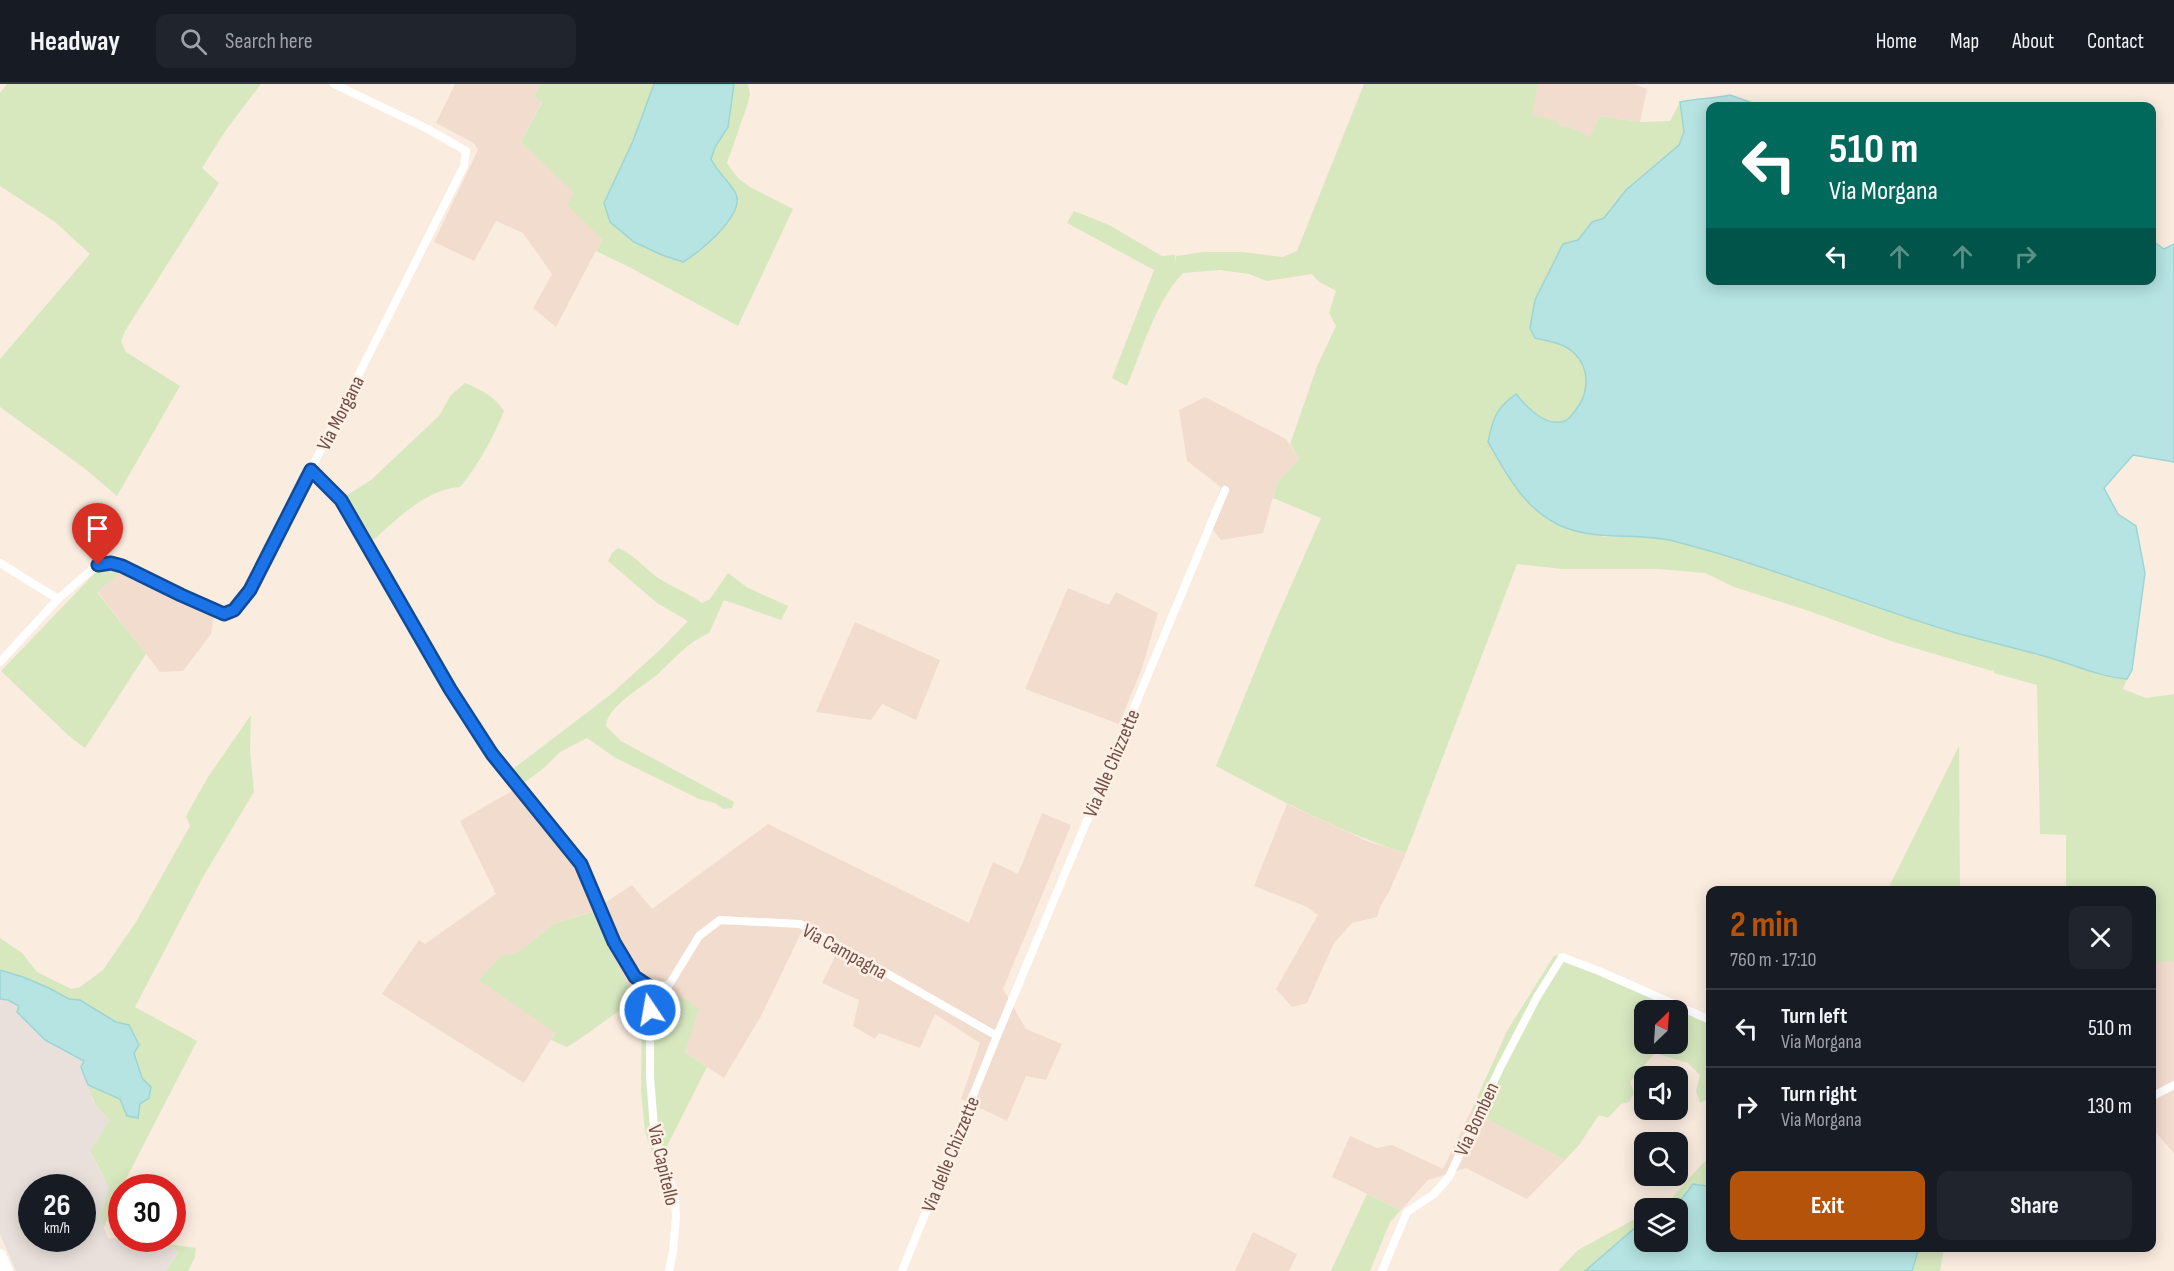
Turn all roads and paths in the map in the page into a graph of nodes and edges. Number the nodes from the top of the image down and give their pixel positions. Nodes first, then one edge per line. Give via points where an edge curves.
1 (334, 84) edge
2 (311, 470) junction
3 (1225, 490) dead end
4 (0, 563) edge
5 (58, 599) junction
6 (0, 662) edge
7 (650, 987) junction
8 (1706, 1018) edge
9 (997, 1036) junction
10 (2174, 1085) edge
11 (2156, 1094) edge
12 (0, 1255) edge
13 (7, 1271) edge
14 (669, 1271) edge
15 (902, 1271) edge
16 (1382, 1271) edge

1 - 2 street, Via Morgana via 466,151 464,166
2 - 5 street, Via Morgana via 250,590 234,610 224,614 111,563 98,565
2 - 7 street via 341,500 492,754 581,864 614,942 635,977
3 - 9 street, Via Alle Chizzette
4 - 5 street
5 - 6 street, Via Morgana
7 - 9 street, Via Campagna via 669,985 699,936 720,920 800,924
7 - 14 street, Via Capitello via 654,1138 675,1199 674,1251
8 - 16 street, Via Bomben via 1562,957 1536,997 1449,1177 1434,1194 1407,1212
9 - 15 street, Via delle Chizzette
10 - 11 street
12 - 13 main road

